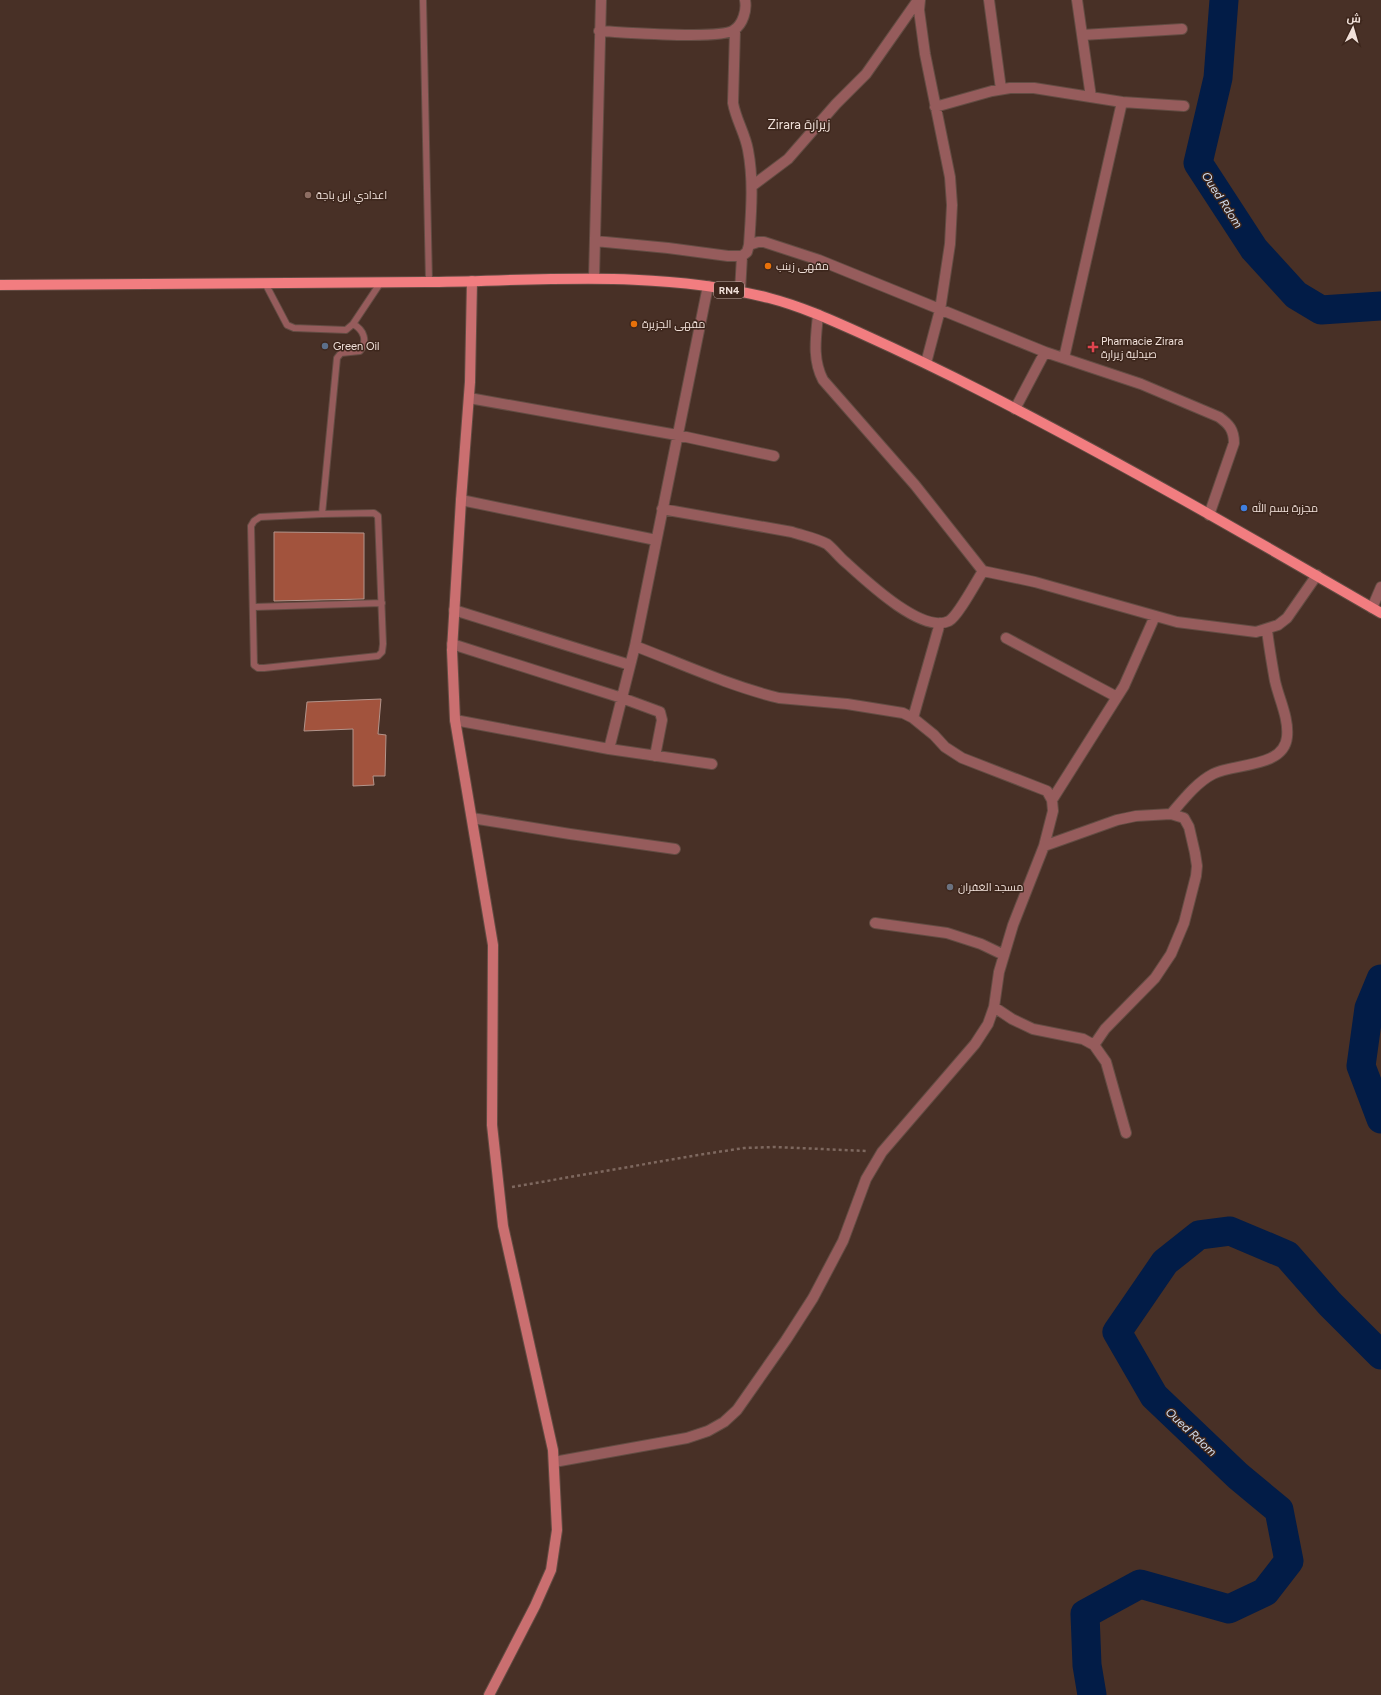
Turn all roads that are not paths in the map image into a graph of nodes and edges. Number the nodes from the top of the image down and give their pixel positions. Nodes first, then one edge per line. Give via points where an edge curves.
1 (423, 0) edge
2 (600, 0) edge
3 (745, 0) edge
4 (919, 0) edge
5 (989, 0) edge
6 (1077, 0) edge
7 (1182, 29) dead end
8 (735, 30) junction
9 (599, 31) junction
10 (1082, 35) junction
11 (1001, 89) junction
12 (1091, 97) junction
13 (1122, 102) junction
14 (1184, 106) dead end
15 (935, 107) junction
16 (752, 186) junction
17 (595, 241) junction
18 (749, 245) junction
19 (742, 256) junction
20 (594, 278) junction
21 (472, 281) junction
22 (381, 282) junction
23 (429, 282) junction
24 (265, 283) junction
25 (0, 285) edge
26 (708, 286) junction
27 (740, 292) junction
28 (940, 310) junction
29 (818, 315) junction
30 (353, 324) junction
31 (1045, 352) junction
32 (1064, 358) junction
33 (926, 363) junction
34 (469, 398) junction
35 (1015, 409) junction
36 (677, 435) junction
37 (774, 456) dead end
38 (461, 500) junction
39 (662, 509) junction
40 (322, 514) junction
41 (1208, 515) junction
42 (656, 540) junction
43 (982, 571) junction
44 (1317, 576) junction
45 (1381, 587) edge
46 (382, 603) junction
47 (253, 607) junction
48 (454, 610) junction
49 (1377, 610) edge
50 (1155, 616) junction
51 (940, 623) junction
52 (1267, 630) junction
53 (1006, 638) dead end
54 (452, 644) junction
55 (635, 646) junction
56 (630, 665) junction
57 (1117, 697) junction
58 (622, 698) junction
59 (913, 718) junction
60 (455, 720) junction
61 (609, 749) junction
62 (655, 756) junction
63 (712, 764) dead end
64 (1052, 800) junction
65 (1171, 814) junction
66 (472, 818) junction
67 (1044, 846) junction
68 (675, 848) dead end
69 (875, 923) dead end
70 (1004, 955) junction
71 (994, 1007) junction
72 (1094, 1045) junction
73 (1126, 1134) dead end
74 (554, 1462) junction
75 (489, 1695) edge

1 - 23 lane
2 - 9 street
3 - 8 street via 742,20
4 - 15 street via 925,54
4 - 16 street via 866,74 788,159
5 - 11 street
6 - 10 street
7 - 10 street
8 - 9 street via 726,34 703,35
8 - 16 street via 733,103 749,150
9 - 17 street
10 - 12 street
11 - 12 street via 1034,88
11 - 15 street
12 - 13 street
13 - 14 street
13 - 32 street
15 - 28 street via 950,177 952,205 950,244
16 - 18 street
17 - 19 street
17 - 20 street
18 - 19 street via 747,252
18 - 28 street via 764,242 780,247 863,277
19 - 27 street
20 - 21 main road, RN4
20 - 26 main road, RN4
21 - 23 main road, RN4
21 - 34 street
22 - 23 main road, RN4
22 - 24 main road, RN4
22 - 30 lane
24 - 25 main road, RN4
24 - 30 lane via 287,325 294,328 346,330
26 - 27 main road, RN4
26 - 36 street
27 - 29 main road, RN4 via 789,304
28 - 31 street
28 - 33 street
29 - 33 main road, RN4
29 - 43 street via 816,361 823,380 915,485
30 - 40 lane via 364,332 363,347 360,351 341,353 337,358
31 - 32 street
31 - 35 street
32 - 41 street via 1141,384 1210,412 1229,424 1234,434 1234,443
33 - 35 main road, RN4
34 - 36 street
34 - 38 street
35 - 41 main road, RN4
36 - 37 street
36 - 39 street
38 - 42 street
38 - 48 street
39 - 42 street
39 - 51 street via 810,537 828,545 896,605 930,622
40 - 46 lane via 374,513 378,516
40 - 47 lane via 260,517 254,521 251,526
41 - 44 main road, RN4
42 - 55 street
43 - 50 street via 1035,582
43 - 51 street via 950,621
44 - 49 main road, RN4
44 - 52 street via 1287,618
45 - 49 street
46 - 47 lane
46 - 47 lane via 383,644 382,652 378,656 264,668 254,665
48 - 54 street
48 - 56 street
50 - 52 street via 1176,622 1256,632
50 - 57 street
51 - 59 street
52 - 65 street via 1275,682 1287,729 1283,750 1273,757 1212,774
53 - 57 street
54 - 58 street
54 - 60 street
55 - 56 street
55 - 59 street via 765,695 883,708
56 - 58 street
57 - 64 street
58 - 61 street
58 - 62 street via 660,712 662,720
59 - 64 street via 953,753 1047,791
60 - 61 street
60 - 66 street
61 - 62 street
62 - 63 street
64 - 67 street via 1053,811
65 - 67 street via 1117,820
65 - 72 street via 1184,818 1189,827 1197,866 1184,923 1171,954 1155,978 1105,1029
66 - 68 street
66 - 74 street via 493,945 492,1125 503,1226
67 - 70 street
69 - 70 street via 947,933
70 - 71 street
71 - 72 street via 1034,1029 1083,1039
71 - 74 street via 988,1024 975,1044 882,1152 866,1179 844,1241 813,1298 737,1410 714,1428 687,1438
72 - 73 street via 1106,1062
74 - 75 street via 557,1530 552,1570

